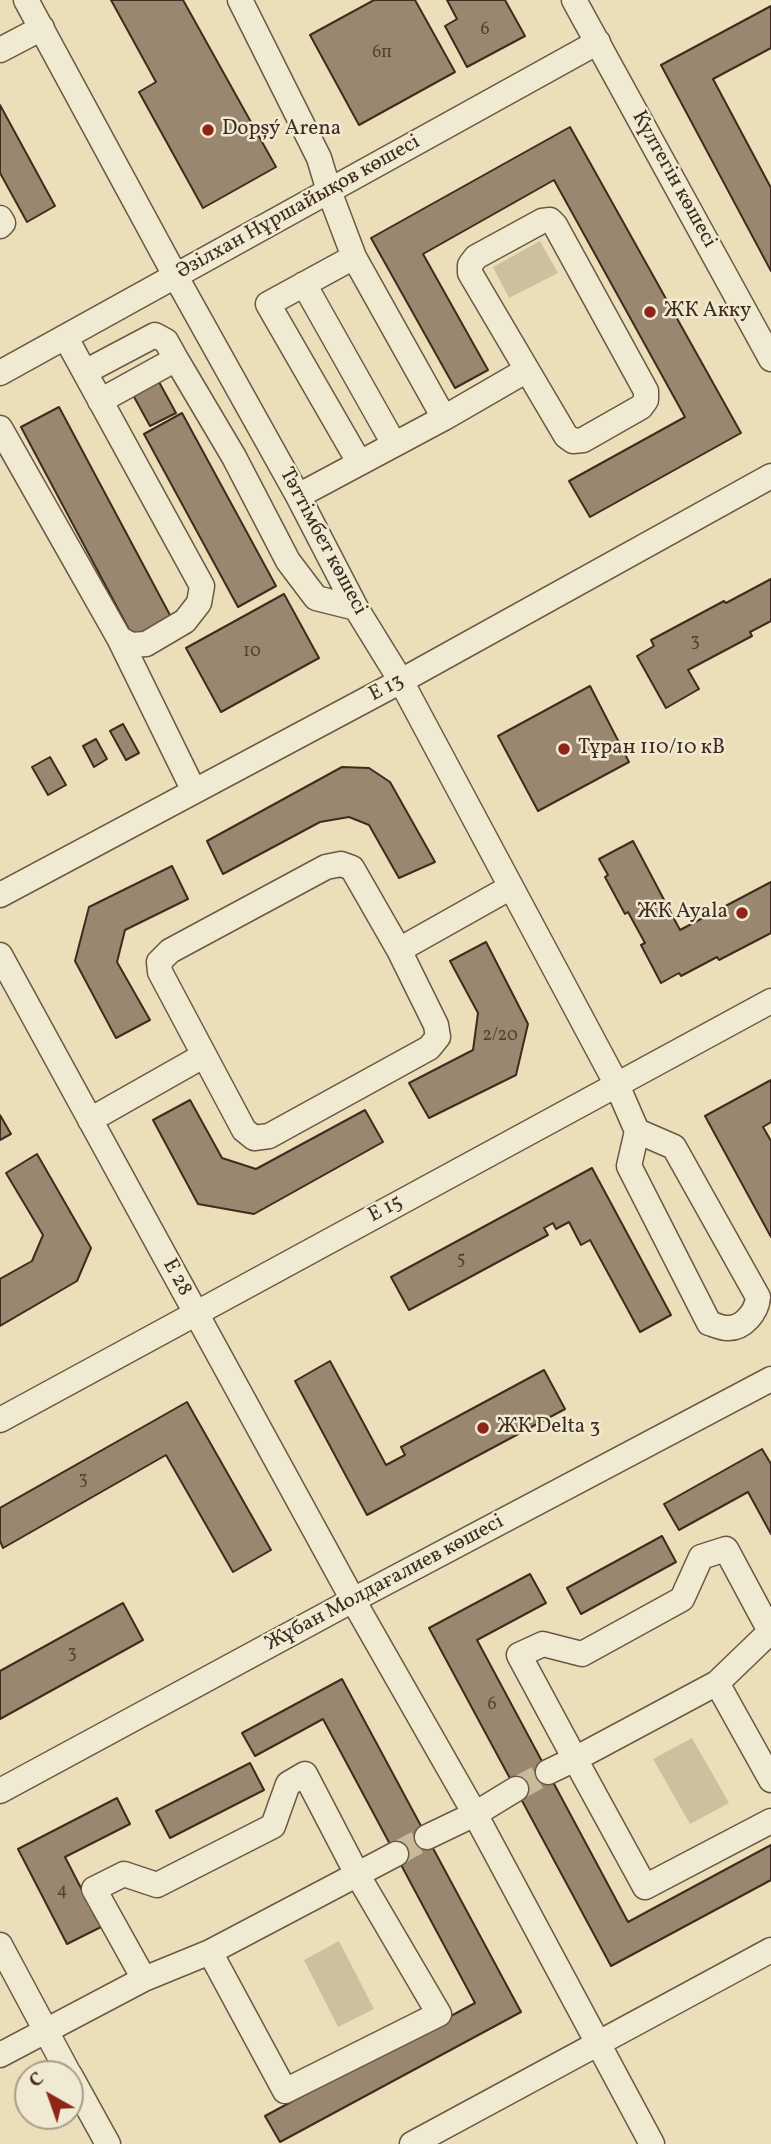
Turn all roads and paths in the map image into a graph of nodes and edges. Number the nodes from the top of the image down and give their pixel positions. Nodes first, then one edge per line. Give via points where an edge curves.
1 (26, 0) edge
2 (240, 0) edge
3 (574, 0) edge
4 (42, 28) junction
5 (598, 42) junction
6 (0, 50) edge
7 (328, 191) junction
8 (0, 218) edge
9 (0, 226) edge
10 (354, 257) junction
11 (176, 277) junction
12 (304, 284) junction
13 (66, 338) junction
14 (176, 359) junction
15 (771, 359) edge
16 (527, 370) junction
17 (85, 372) junction
18 (0, 373) edge
19 (100, 401) junction
20 (444, 418) junction
21 (0, 428) edge
22 (394, 444) junction
23 (359, 463) junction
24 (771, 476) edge
25 (298, 496) junction
26 (356, 608) junction
27 (119, 638) junction
28 (401, 681) junction
29 (194, 791) junction
30 (511, 887) junction
31 (0, 895) edge
32 (399, 950) junction
33 (0, 955) edge
34 (771, 1001) edge
35 (203, 1056) junction
36 (617, 1085) junction
37 (90, 1120) junction
38 (637, 1130) junction
39 (195, 1313) junction
40 (771, 1379) edge
41 (0, 1420) edge
42 (353, 1600) junction
43 (770, 1631) edge
44 (717, 1683) junction
45 (575, 1759) junction
46 (548, 1772) tunnel mouth
47 (771, 1780) edge
48 (516, 1789) tunnel mouth
49 (0, 1791) edge
50 (475, 1814) junction
51 (771, 1821) edge
52 (427, 1837) tunnel mouth
53 (396, 1854) tunnel mouth
54 (357, 1874) junction
55 (0, 1945) edge
56 (771, 1950) edge
57 (210, 1952) junction
58 (144, 1979) junction
59 (46, 2032) junction
60 (597, 2042) junction
61 (0, 2056) edge
62 (62, 2060) edge
63 (84, 2100) edge
64 (108, 2144) edge
65 (412, 2144) edge
66 (652, 2144) edge

1 - 4 street, Тәттімбет көшесі
2 - 7 street via 319,158
3 - 5 street, Күлтегін көшесі
4 - 6 street
4 - 11 street, Тәттімбет көшесі
5 - 7 street, Әзілхан Нұршайықов көшесі
5 - 15 street, Күлтегін көшесі
7 - 10 street
7 - 11 street, Әзілхан Нұршайықов көшесі
8 - 9 street
10 - 12 street
10 - 20 street
11 - 13 street, Әзілхан Нұршайықов көшесі
11 - 25 street, Тәттімбет көшесі
12 - 22 street
12 - 23 street via 268,304
13 - 17 street
13 - 18 street, Әзілхан Нұршайықов көшесі
14 - 17 street via 166,341 155,335
14 - 19 street
14 - 26 street via 288,561 316,598
16 - 16 street via 573,441 583,440 646,400 646,391 550,220 470,264 470,273
16 - 20 street
17 - 19 street
19 - 27 street via 202,586 199,603 185,621 146,644 131,645
20 - 22 street
21 - 27 street
22 - 23 street
23 - 25 street
24 - 28 street, E 13
25 - 26 street, Тәттімбет көшесі
26 - 28 street, Тәттімбет көшесі
27 - 29 street
28 - 29 street, E 13
28 - 30 street, Тәттімбет көшесі
29 - 31 street, E 13
30 - 32 street
30 - 36 street, Тәттімбет көшесі
32 - 35 street via 438,1037 429,1048 270,1136 254,1138 244,1130
32 - 35 street via 352,868 341,864 326,867 170,951 159,962 160,972
33 - 37 street, E 28
34 - 36 street, E 15
35 - 37 street
36 - 38 street, Тәттімбет көшесі
36 - 39 street, E 15
37 - 39 street, E 28
38 - 38 street via 629,1166 709,1323 728,1328 742,1324 758,1307 758,1297 674,1147
39 - 41 street, E 15
39 - 42 street, E 28
40 - 42 street, Жұбан Молдағалиев көшесі
42 - 49 street, Жұбан Молдағалиев көшесі
42 - 50 street, E 28
43 - 44 street
43 - 45 street via 726,1549 701,1557 682,1599 582,1654 542,1644 519,1655
44 - 45 street
44 - 47 street
45 - 46 street
45 - 51 street via 645,1887
48 - 50 street
50 - 52 street
50 - 60 street, E 28
53 - 54 street
54 - 57 street
54 - 57 street via 439,2014 285,2091
54 - 58 street via 305,1774 288,1784 273,1826 157,1885 124,1874 94,1889
55 - 59 street
56 - 60 street
57 - 58 street
58 - 59 street
59 - 61 street
59 - 62 street
60 - 65 street
60 - 66 street, E 28
63 - 64 street

